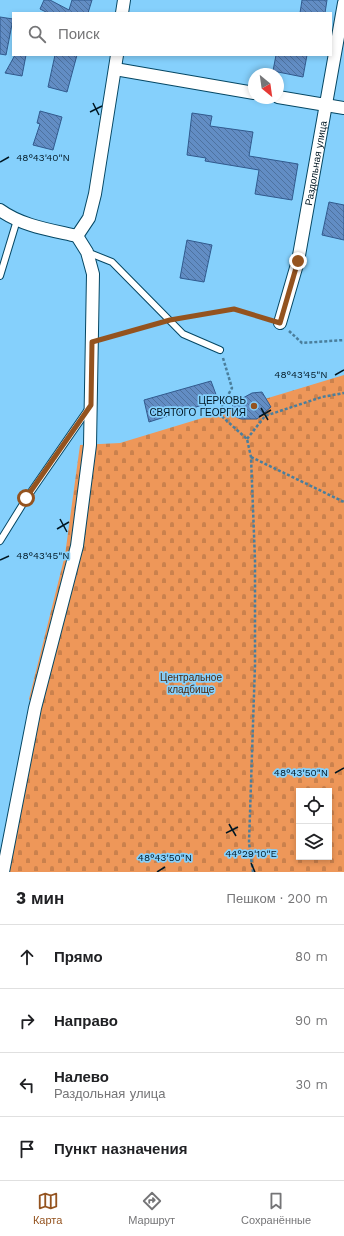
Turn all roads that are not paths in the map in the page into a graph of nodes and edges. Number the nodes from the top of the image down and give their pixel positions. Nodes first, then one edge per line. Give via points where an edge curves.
1 (124, 0) edge
2 (344, 2) edge
3 (122, 12) edge
4 (117, 56) edge
5 (115, 69) junction
6 (248, 92) edge
7 (284, 98) edge
8 (325, 105) junction
9 (344, 108) edge
10 (0, 210) edge
11 (17, 220) junction
12 (77, 236) junction
13 (87, 252) junction
14 (0, 276) edge
15 (280, 323) road end
16 (220, 350) road end
17 (91, 405) junction
18 (0, 541) edge
19 (3, 872) edge

1 - 3 street
2 - 8 street, Раздольная улица
4 - 5 street
5 - 6 street
5 - 12 street via 95,194 89,218
7 - 8 street
8 - 9 street
8 - 15 street, Раздольная улица via 298,261
10 - 11 street
11 - 12 street
11 - 14 lane
12 - 13 street
13 - 16 lane via 112,262 184,334
13 - 17 street via 93,274
17 - 18 lane via 26,498
17 - 19 street via 90,444 77,546 35,708

